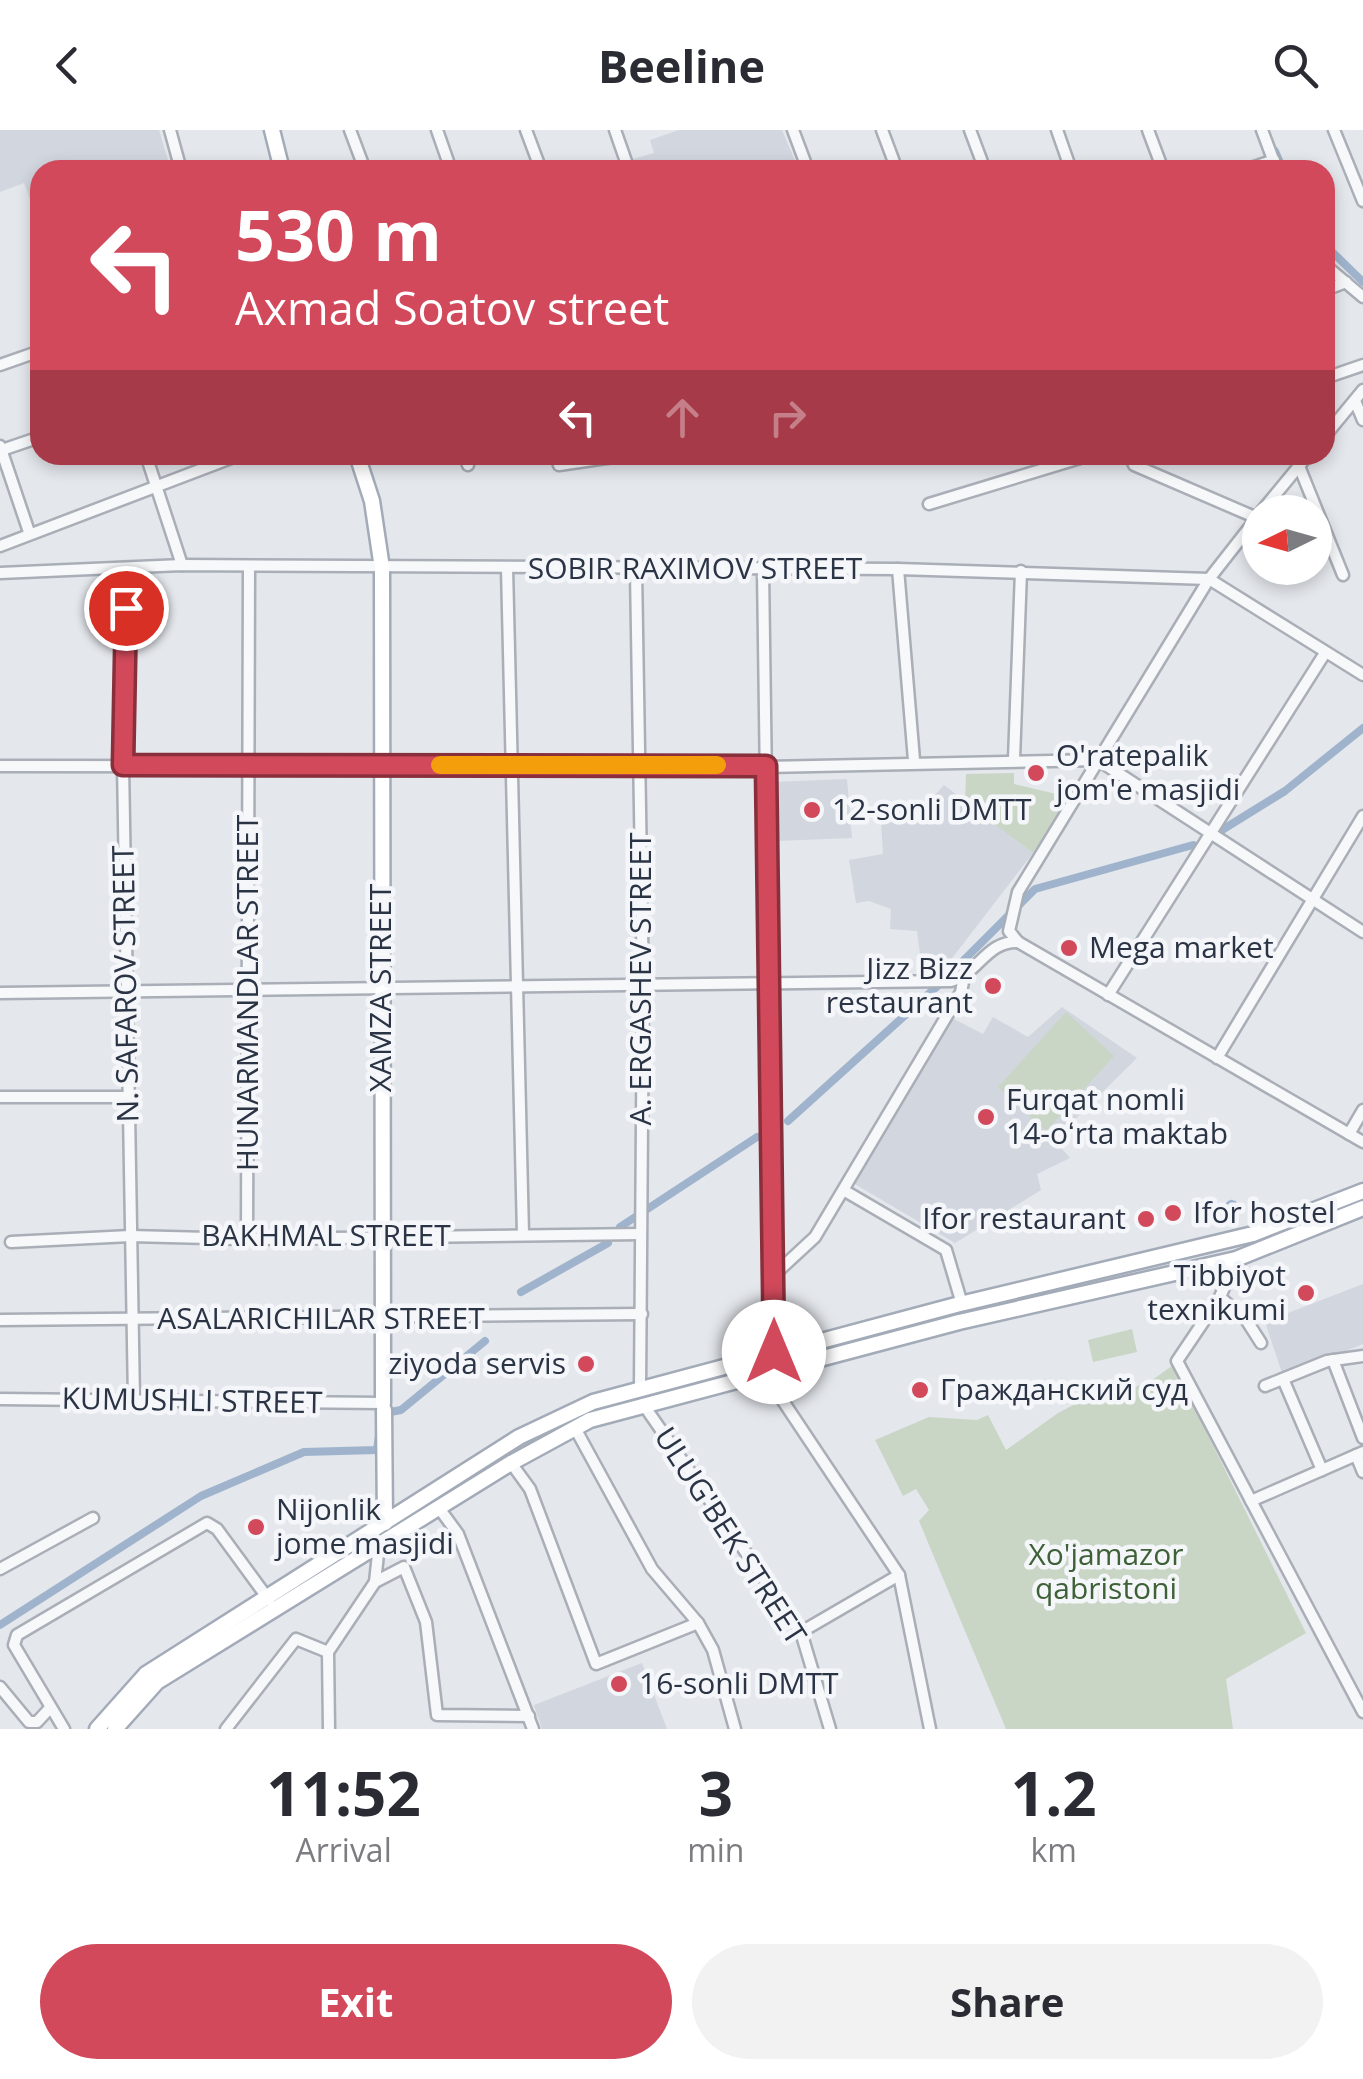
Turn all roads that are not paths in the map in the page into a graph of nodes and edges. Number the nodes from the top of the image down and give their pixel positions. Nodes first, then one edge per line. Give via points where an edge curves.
1 (170, 130) edge
2 (272, 130) edge
3 (350, 130) edge
4 (437, 130) edge
5 (526, 130) edge
6 (614, 130) edge
7 (793, 130) edge
8 (882, 130) edge
9 (970, 130) edge
10 (1057, 130) edge
11 (1148, 130) edge
12 (1262, 130) edge
13 (1334, 130) edge
14 (178, 160) edge
15 (280, 160) edge
16 (360, 160) edge
17 (448, 160) edge
18 (537, 160) edge
19 (625, 160) edge
20 (804, 160) edge
21 (893, 160) edge
22 (981, 160) edge
23 (1068, 160) edge
24 (1159, 160) edge
25 (1274, 160) edge
26 (1357, 172) edge
27 (1363, 201) edge
28 (1335, 273) edge
29 (1346, 282) junction
30 (1335, 286) edge
31 (1363, 297) edge
32 (30, 354) edge
33 (0, 364) edge
34 (1363, 366) edge
35 (1335, 375) edge
36 (1363, 390) edge
37 (1355, 401) junction
38 (1363, 420) edge
39 (1335, 424) edge
40 (30, 440) edge
41 (1, 448) edge
42 (150, 465) edge
43 (213, 465) edge
44 (360, 465) edge
45 (1057, 465) edge
46 (1134, 465) edge
47 (1299, 466) joint
48 (157, 486) junction
49 (1275, 495) edge
50 (929, 504) dead end
51 (1242, 508) edge
52 (29, 532) junction
53 (1242, 537) edge
54 (0, 546) edge
55 (182, 565) junction
56 (249, 567) junction
57 (128, 568) junction
58 (382, 568) junction
59 (507, 568) junction
60 (898, 569) junction
61 (763, 570) junction
62 (636, 571) junction
63 (1022, 571) junction
64 (0, 573) edge
65 (1342, 575) dead end
66 (1209, 579) junction
67 (1325, 653) junction
68 (1363, 675) edge
69 (1014, 758) junction
70 (914, 760) junction
71 (1098, 760) junction
72 (249, 764) junction
73 (382, 764) junction
74 (640, 764) junction
75 (123, 765) junction
76 (514, 765) junction
77 (0, 766) edge
78 (766, 766) junction
79 (1363, 816) edge
80 (1210, 832) junction
81 (1312, 898) junction
82 (1363, 932) edge
83 (1018, 942) junction
84 (964, 977) junction
85 (770, 985) junction
86 (518, 988) junction
87 (643, 988) junction
88 (126, 991) junction
89 (380, 991) junction
90 (250, 992) junction
91 (0, 993) edge
92 (1108, 996) junction
93 (1217, 1058) junction
94 (128, 1096) junction
95 (0, 1097) edge
96 (1363, 1110) edge
97 (1349, 1134) junction
98 (1363, 1142) edge
99 (844, 1191) junction
100 (1363, 1191) edge
101 (1363, 1208) edge
102 (523, 1234) junction
103 (640, 1234) junction
104 (130, 1236) junction
105 (381, 1237) junction
106 (248, 1239) junction
107 (12, 1242) dead end
108 (1236, 1258) junction
109 (775, 1274) junction
110 (1025, 1290) junction
111 (1220, 1296) junction
112 (959, 1304) junction
113 (1028, 1307) junction
114 (642, 1314) junction
115 (0, 1320) edge
116 (132, 1320) junction
117 (382, 1320) junction
118 (959, 1322) junction
119 (1261, 1342) dead end
120 (774, 1352) junction
121 (1363, 1356) edge
122 (1332, 1360) junction
123 (763, 1371) junction
124 (1283, 1378) junction
125 (1265, 1386) dead end
126 (641, 1396) junction
127 (0, 1399) edge
128 (134, 1400) junction
129 (384, 1410) junction
130 (574, 1428) junction
131 (1363, 1438) edge
132 (1360, 1453) edge
133 (511, 1463) junction
134 (1322, 1470) junction
135 (1363, 1472) edge
136 (1252, 1501) junction
137 (439, 1508) junction
138 (93, 1518) dead end
139 (385, 1523) junction
140 (368, 1551) junction
141 (0, 1569) edge
142 (322, 1571) junction
143 (899, 1575) junction
144 (376, 1582) junction
145 (267, 1606) junction
146 (698, 1622) junction
147 (801, 1632) junction
148 (328, 1652) junction
149 (0, 1688) edge
150 (50, 1708) junction
151 (1363, 1712) edge
152 (529, 1716) junction
153 (826, 1728) edge
154 (64, 1729) edge
155 (97, 1729) edge
156 (115, 1729) edge
157 (226, 1729) edge
158 (329, 1729) edge
159 (533, 1729) edge
160 (734, 1729) edge
161 (930, 1729) edge

1 - 14 street
2 - 15 main road
3 - 16 street
4 - 17 street
5 - 18 street
6 - 19 street
7 - 20 street
8 - 21 street
9 - 22 street
10 - 23 street
11 - 24 street
12 - 25 street
13 - 26 street
26 - 27 street
28 - 29 street
29 - 30 street
29 - 31 street
32 - 33 street
34 - 35 street
36 - 37 street
37 - 38 street
37 - 39 street
40 - 41 street
41 - 52 street
42 - 48 street
43 - 48 street
44 - 58 main road, XAMZA STREET
45 - 50 street
46 - 51 street
47 - 49 street
47 - 65 street
48 - 52 street
48 - 55 street
52 - 54 street
53 - 66 street
55 - 56 street, SOBIR RAXIMOV STREET
55 - 57 street, SOBIR RAXIMOV STREET
56 - 58 street, SOBIR RAXIMOV STREET
56 - 72 street, HUNARMANDLAR STREET
57 - 64 street, SOBIR RAXIMOV STREET
57 - 75 street, N. SAFAROV STREET
58 - 59 street, SOBIR RAXIMOV STREET
58 - 73 main road, XAMZA STREET
59 - 62 street, SOBIR RAXIMOV STREET
59 - 76 street
60 - 61 street, SOBIR RAXIMOV STREET
60 - 63 street, SOBIR RAXIMOV STREET
60 - 70 street
61 - 62 street, SOBIR RAXIMOV STREET
61 - 78 street
62 - 74 street, A. ERGASHEV STREET
63 - 66 street, SOBIR RAXIMOV STREET
63 - 69 street
66 - 67 street
66 - 71 street
67 - 68 street
67 - 80 street
69 - 70 street
69 - 71 street
70 - 78 street
71 - 80 street
71 - 83 street via 1009,914
72 - 73 street
72 - 75 street
72 - 90 street, HUNARMANDLAR STREET
73 - 76 street
73 - 89 main road, XAMZA STREET
74 - 76 street
74 - 78 street
74 - 87 street, A. ERGASHEV STREET
75 - 77 street
75 - 88 street, N. SAFAROV STREET
76 - 86 street
78 - 85 street
79 - 81 street
80 - 81 street
80 - 92 street
81 - 82 street
81 - 93 street
83 - 84 street via 996,944
83 - 92 street
84 - 85 street
84 - 99 street
85 - 87 street
85 - 109 street
86 - 87 street
86 - 89 street
86 - 102 street
87 - 103 street, A. ERGASHEV STREET
88 - 90 street
88 - 91 street
88 - 94 street, N. SAFAROV STREET
89 - 90 street
89 - 105 main road, XAMZA STREET
90 - 106 street, HUNARMANDLAR STREET
92 - 93 street
93 - 97 street
94 - 95 street
94 - 104 street, N. SAFAROV STREET
96 - 97 street
97 - 98 street
99 - 109 street via 815,1236
99 - 112 street via 946,1250
100 - 110 main road via 1253,1234
101 - 108 main road
102 - 103 street, BAKHMAL STREET
102 - 105 street, BAKHMAL STREET
103 - 114 street, A. ERGASHEV STREET
104 - 106 street, BAKHMAL STREET
104 - 107 street, BAKHMAL STREET
104 - 116 street, N. SAFAROV STREET
105 - 106 street, BAKHMAL STREET
105 - 117 main road, XAMZA STREET
108 - 111 street
108 - 113 main road
109 - 120 street
110 - 112 main road
110 - 113 main road via 1019,1300
111 - 119 street
111 - 136 street via 1177,1361
112 - 118 main road
112 - 120 main road
113 - 118 main road
114 - 117 street, ASALARICHILAR STREET
114 - 126 street, A. ERGASHEV STREET
115 - 116 street, ASALARICHILAR STREET
116 - 117 street, ASALARICHILAR STREET
116 - 128 street, N. SAFAROV STREET
117 - 129 main road, XAMZA STREET
118 - 123 main road
120 - 126 main road
121 - 122 street
122 - 124 street
122 - 131 street
123 - 126 main road
123 - 143 street
124 - 125 street
124 - 134 street
126 - 130 main road
126 - 139 main road via 576,1408
126 - 147 street, ULUG'BEK STREET
127 - 128 street, KUMUSHLI STREET
128 - 129 street, KUMUSHLI STREET
129 - 139 main road, XAMZA STREET
130 - 133 main road
130 - 146 street via 652,1568
132 - 134 street
132 - 135 street
133 - 137 main road
133 - 146 street via 530,1489 596,1664
134 - 136 street
136 - 151 street
137 - 140 main road
137 - 152 street via 458,1534
138 - 141 street
139 - 142 main road
140 - 142 main road
140 - 144 street via 378,1554
142 - 145 main road
143 - 147 street
143 - 161 street
144 - 148 street
144 - 152 street via 404,1567 426,1622 437,1715
145 - 150 street via 214,1525 204,1524 14,1638
145 - 155 main road via 146,1674
145 - 156 main road via 157,1682
146 - 160 street via 713,1650
147 - 153 street, ULUG'BEK STREET
148 - 157 street via 293,1642
148 - 158 street
149 - 150 street via 30,1722
150 - 154 street
152 - 159 street

